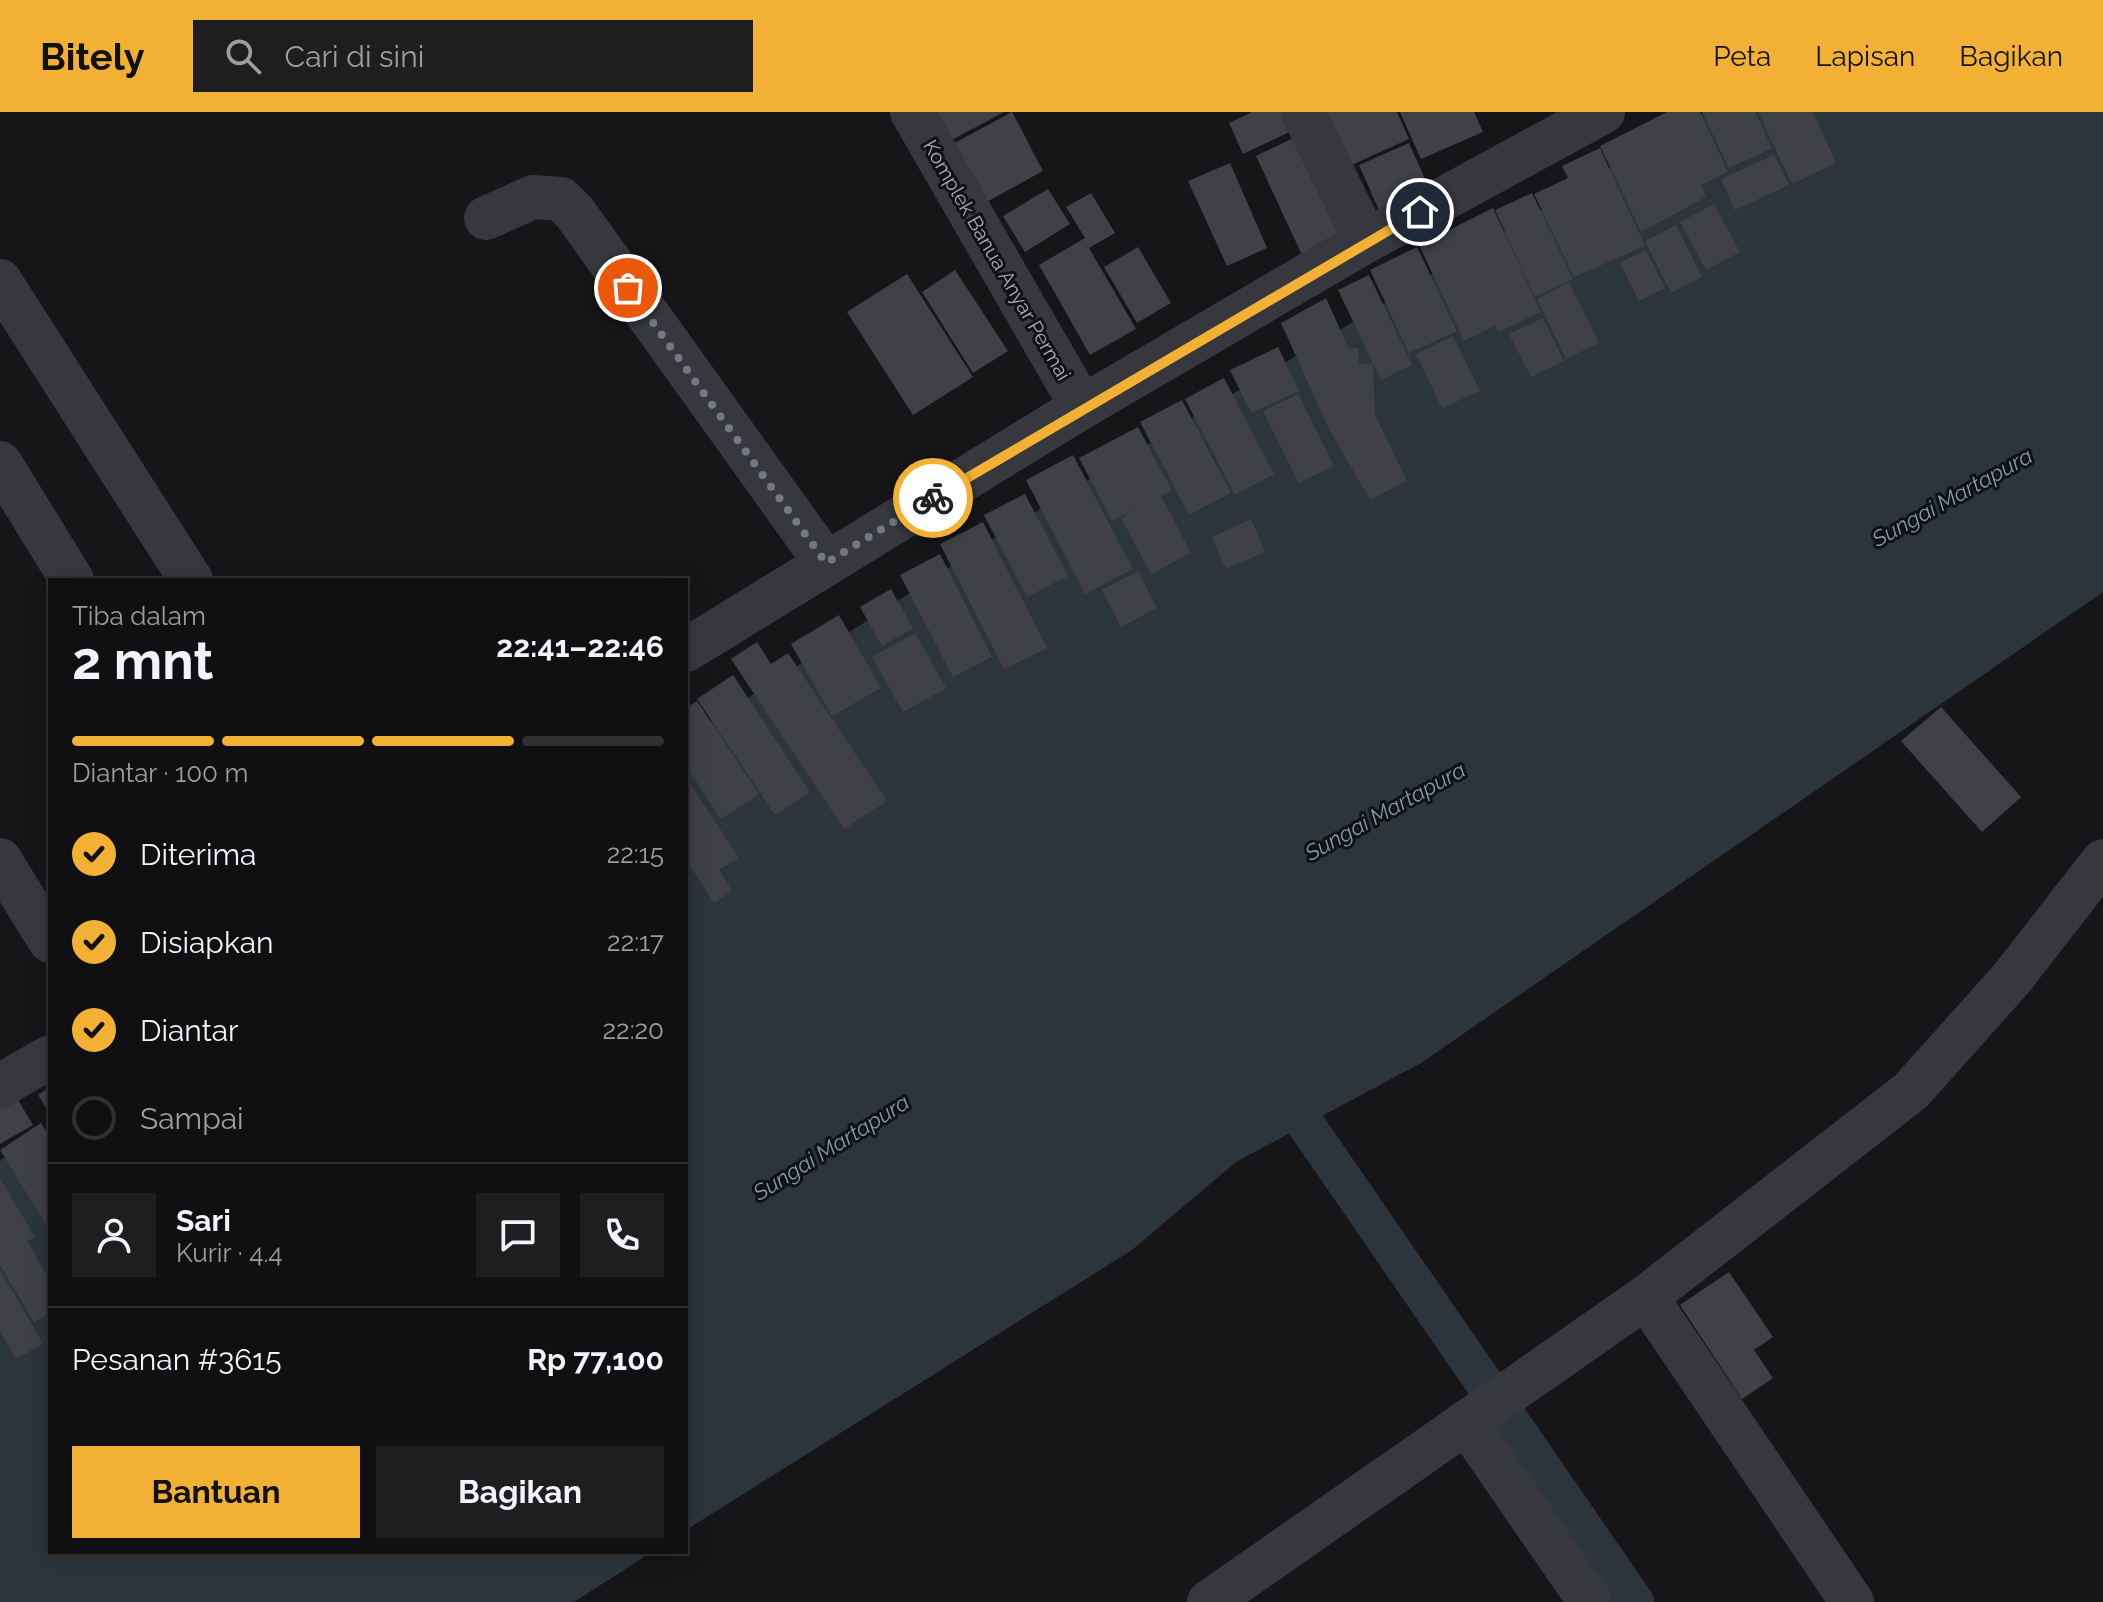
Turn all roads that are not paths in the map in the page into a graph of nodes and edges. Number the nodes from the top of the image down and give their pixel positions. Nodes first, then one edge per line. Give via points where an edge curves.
1 (912, 112) edge
2 (1303, 112) edge
3 (1587, 116) edge
4 (486, 218) dead end
5 (1366, 241) junction
6 (0, 281) edge
7 (1082, 407) junction
8 (0, 463) edge
9 (826, 563) junction
10 (71, 578) edge
11 (190, 578) edge
12 (688, 649) edge
13 (0, 860) edge
14 (2103, 861) edge
15 (48, 938) edge
16 (48, 1058) edge
17 (0, 1086) edge
18 (1646, 1297) junction
19 (1489, 1406) junction
20 (1209, 1602) edge
21 (1590, 1602) edge
22 (1852, 1602) edge

1 - 7 street, Komplek Banua Anyar Permai
2 - 5 street
3 - 5 street
4 - 9 street via 533,197 561,199 568,206
5 - 7 street
6 - 11 street
7 - 9 street
8 - 10 street
9 - 12 street
13 - 15 street
14 - 18 street via 2012,978 1911,1091
16 - 17 street
18 - 19 street
18 - 22 street
19 - 20 street
19 - 21 street

